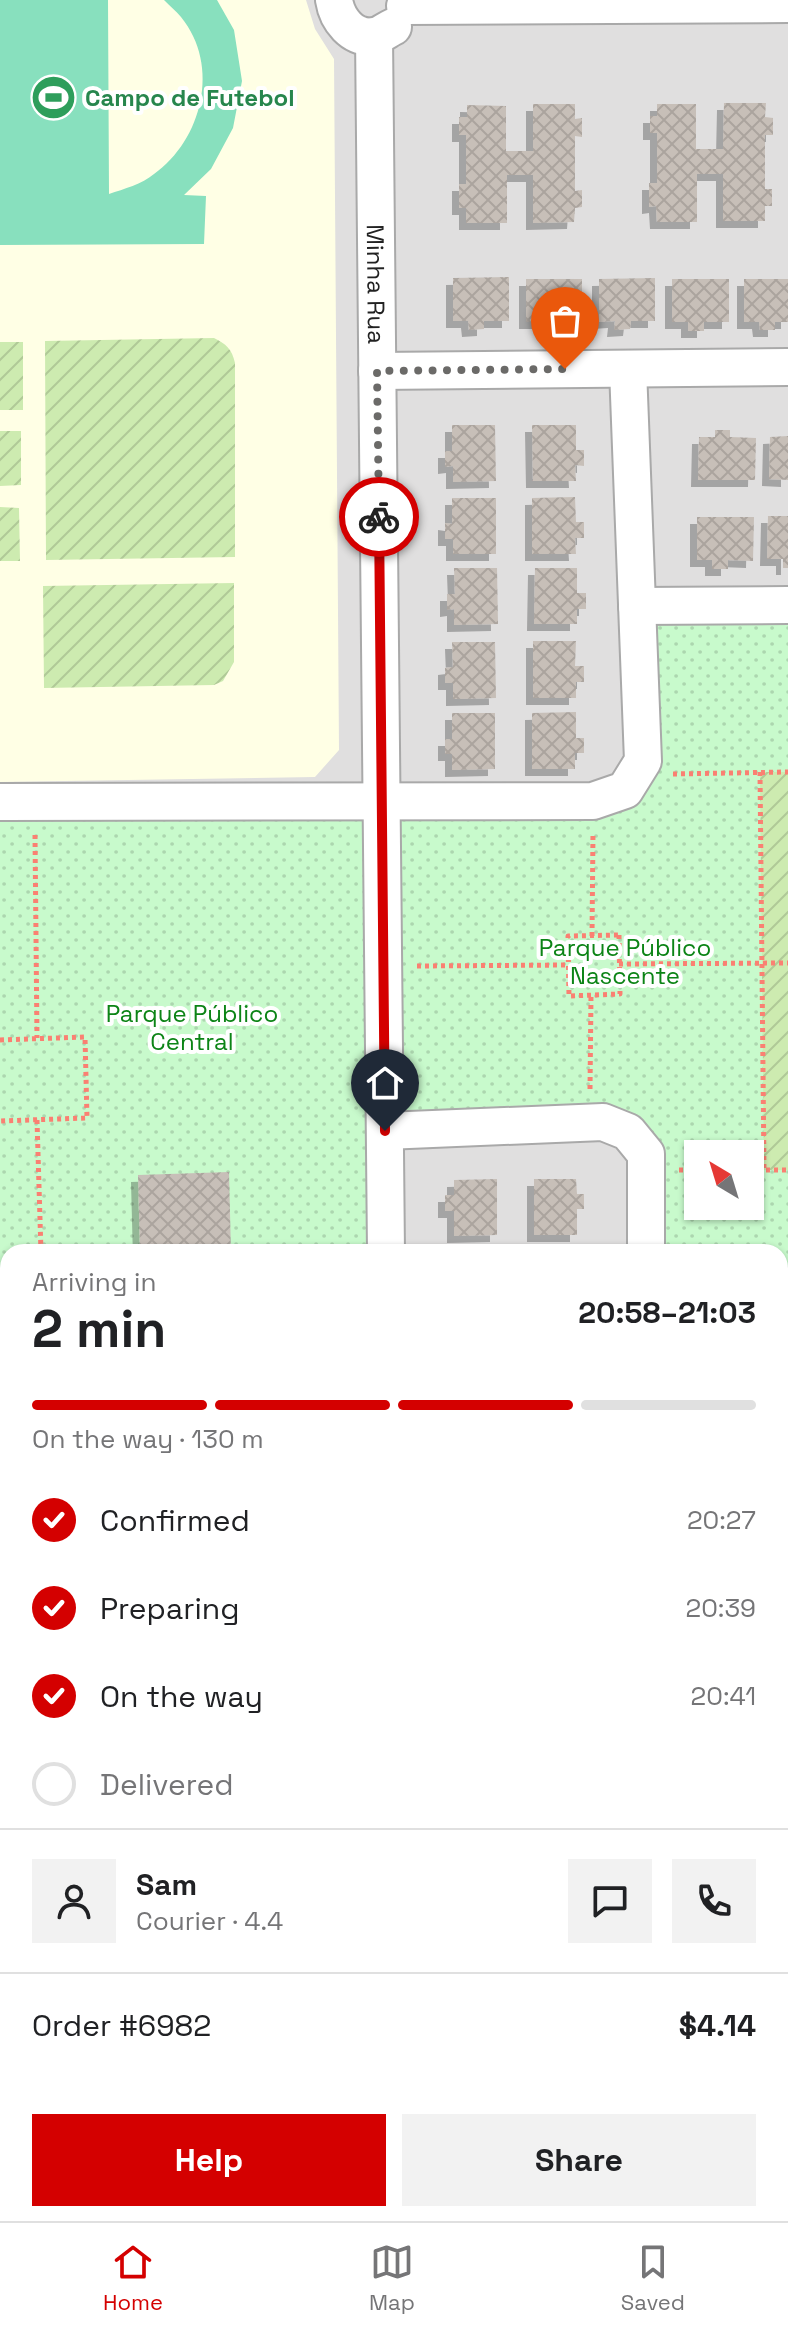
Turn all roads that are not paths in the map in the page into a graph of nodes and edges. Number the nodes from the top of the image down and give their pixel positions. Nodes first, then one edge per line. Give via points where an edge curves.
1 (334, 0) edge
2 (405, 3) edge
3 (788, 4) edge
4 (374, 36) junction
5 (788, 367) edge
6 (628, 369) junction
7 (377, 371) junction
8 (788, 605) edge
9 (637, 606) junction
10 (382, 801) junction
11 (17, 802) edge
12 (385, 1131) junction
13 (386, 1244) edge
14 (646, 1244) edge

1 - 4 street via 336,16 352,32
2 - 3 street
2 - 4 street via 394,26
4 - 7 street, Minha Rua
5 - 6 street
6 - 7 street
6 - 9 street
7 - 10 street, Minha Rua
8 - 9 street
9 - 10 street via 643,761 625,790 593,801
10 - 11 street
10 - 12 street, Minha Rua
12 - 13 street, Minha Rua
12 - 14 street via 603,1122 628,1132 646,1154

